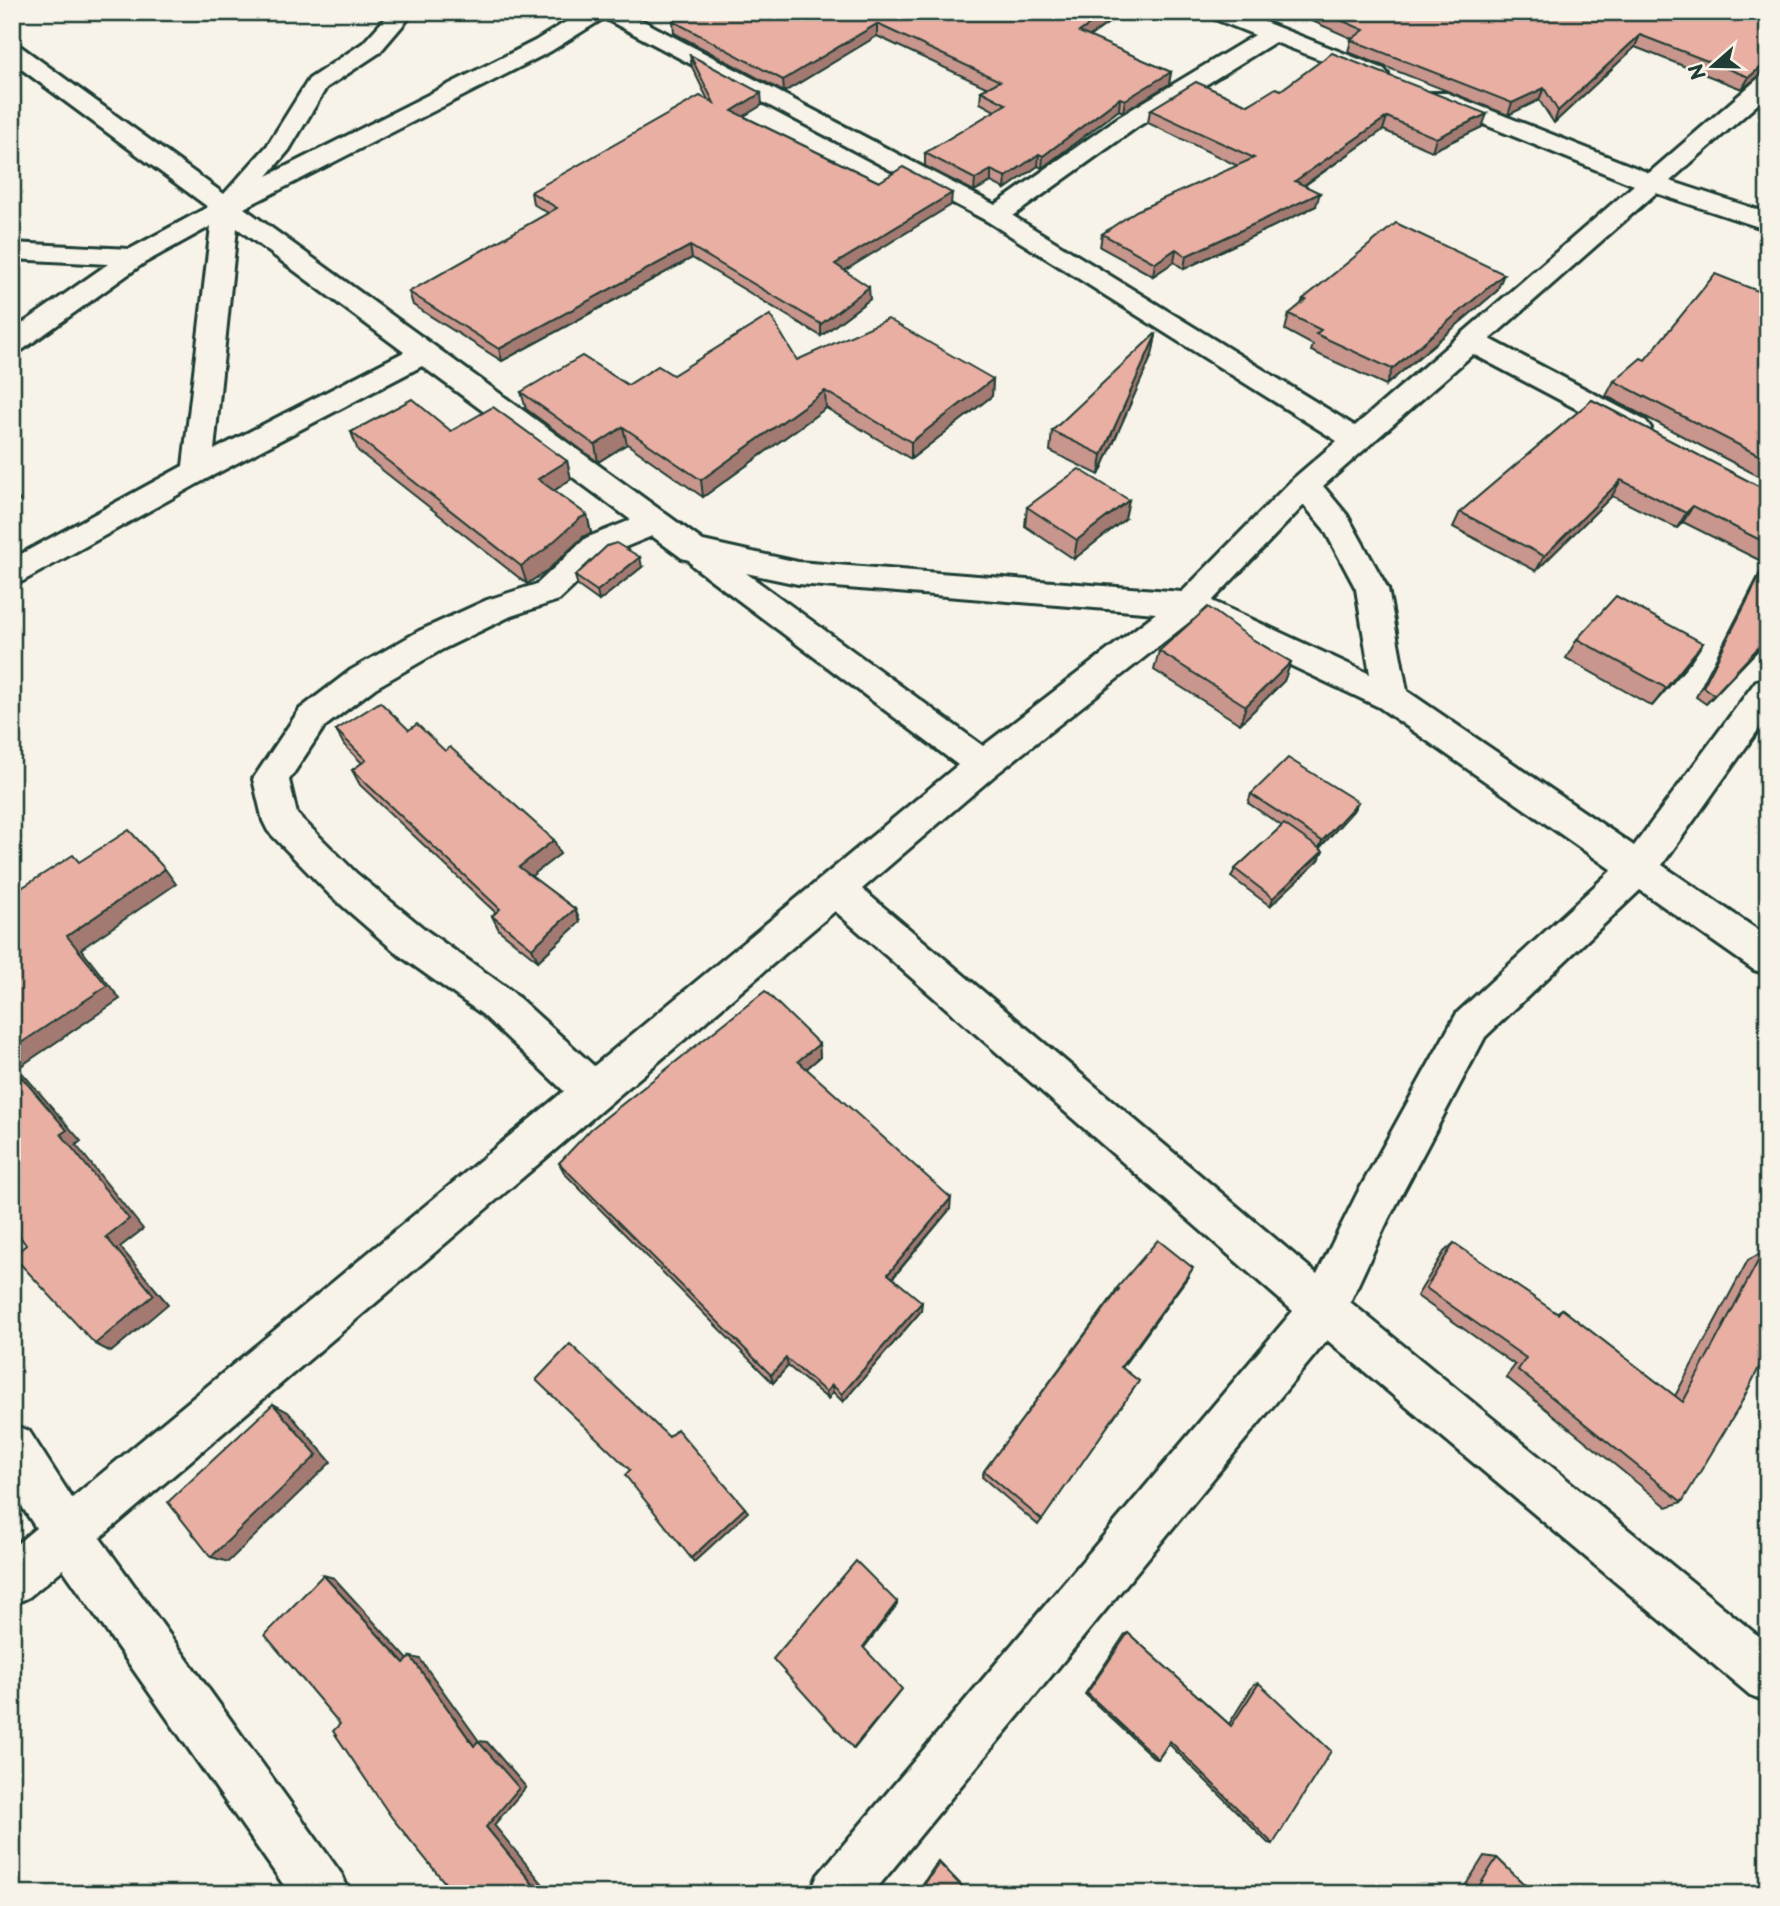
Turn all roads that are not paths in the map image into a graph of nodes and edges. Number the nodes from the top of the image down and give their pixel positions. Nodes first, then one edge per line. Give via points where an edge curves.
1 (403, 12) edge
2 (598, 12) edge
3 (609, 12) edge
4 (1218, 12) edge
5 (1274, 33) junction
6 (15, 57) edge
7 (1768, 82) edge
8 (1652, 183) junction
9 (226, 207) junction
10 (996, 216) junction
11 (1768, 222) edge
12 (12, 251) edge
13 (135, 257) junction
14 (1471, 341) junction
15 (12, 344) edge
16 (425, 353) junction
17 (1657, 439) edge
18 (1358, 441) junction
19 (197, 471) junction
20 (1306, 485) junction
21 (655, 523) junction
22 (693, 550) junction
23 (12, 573) edge
24 (1189, 604) junction
25 (1768, 690) edge
26 (1391, 698) junction
27 (983, 765) junction
28 (1638, 869) junction
29 (837, 890) junction
30 (1768, 958) edge
31 (595, 1093) junction
32 (1324, 1309) junction
33 (12, 1448) edge
34 (68, 1535) junction
35 (12, 1580) edge
36 (1768, 1677) edge
37 (323, 1894) edge
38 (837, 1894) edge

1 - 9 street via 371,48 317,84 277,150
2 - 9 street via 543,46
3 - 10 street
4 - 5 street
5 - 8 street
5 - 10 street via 1128,122
6 - 9 street
7 - 8 street
8 - 11 street
8 - 14 street
9 - 13 street
9 - 16 street
9 - 19 street
10 - 18 street
12 - 13 street
13 - 15 street
14 - 17 street
14 - 18 street
16 - 19 street
16 - 21 street
18 - 20 street
19 - 23 street
20 - 24 street
20 - 26 street via 1336,523 1372,589
21 - 22 street
21 - 31 street via 597,547 548,592 499,608 363,679 312,718 271,779 281,821 343,884 413,943 496,1002
22 - 24 street via 798,573
22 - 27 street
24 - 26 street
24 - 27 street
25 - 28 street
26 - 28 street
27 - 29 street
28 - 30 street
28 - 32 street via 1471,1025 1372,1208
29 - 31 street
29 - 32 street
31 - 34 street
32 - 36 street
32 - 38 street
33 - 34 street
34 - 35 street
34 - 37 street

